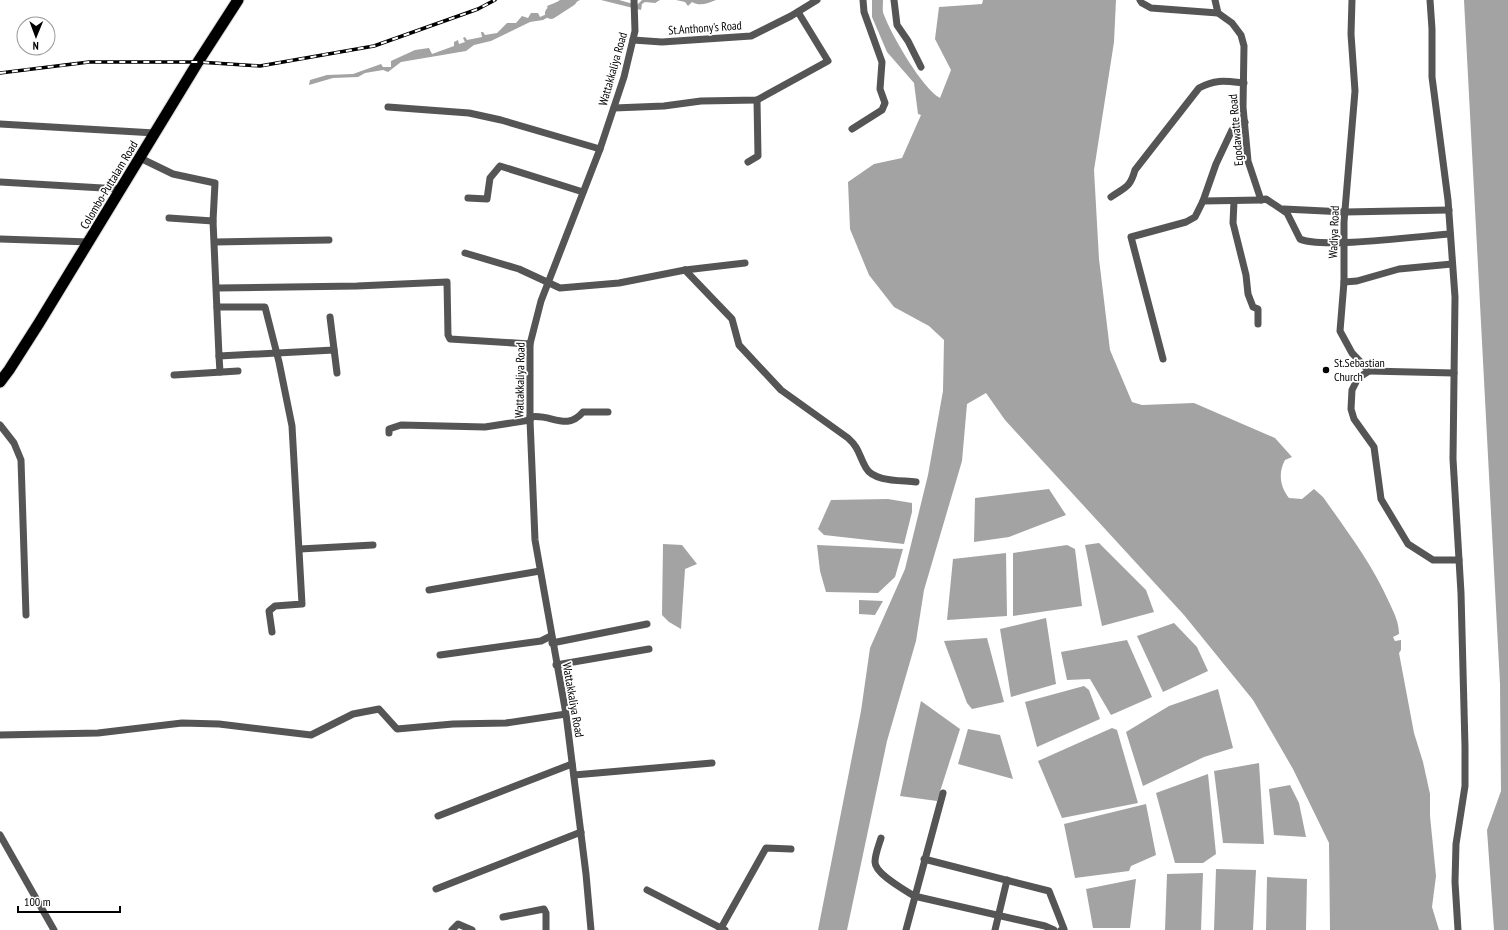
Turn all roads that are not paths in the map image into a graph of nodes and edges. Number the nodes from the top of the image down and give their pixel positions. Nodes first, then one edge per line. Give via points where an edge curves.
1 (238, 0) edge
2 (634, 0) edge
3 (817, 0) edge
4 (863, 0) edge
5 (894, 0) edge
6 (1140, 0) edge
7 (1215, 0) edge
8 (1352, 0) edge
9 (1430, 0) edge
10 (798, 12) junction
11 (1218, 13) junction
12 (633, 40) junction
13 (921, 66) dead end
14 (1244, 83) junction
15 (758, 100) junction
16 (388, 107) dead end
17 (614, 108) junction
18 (1245, 122) junction
19 (0, 124) edge
20 (852, 129) dead end
21 (155, 133) junction
22 (600, 149) junction
23 (140, 158) junction
24 (748, 162) dead end
25 (0, 182) edge
26 (120, 189) junction
27 (583, 192) junction
28 (1111, 197) dead end
29 (468, 198) dead end
30 (1234, 200) junction
31 (1261, 200) junction
32 (1203, 202) junction
33 (1284, 209) junction
34 (1449, 210) junction
35 (1345, 212) junction
36 (169, 218) dead end
37 (213, 221) junction
38 (1450, 234) junction
39 (0, 239) edge
40 (329, 240) dead end
41 (90, 242) junction
42 (215, 242) junction
43 (1345, 242) junction
44 (465, 253) dead end
45 (745, 263) dead end
46 (1452, 264) junction
47 (685, 270) junction
48 (549, 282) junction
49 (1344, 282) junction
50 (218, 288) junction
51 (217, 307) junction
52 (330, 318) dead end
53 (1258, 324) dead end
54 (530, 344) junction
55 (334, 350) junction
56 (276, 353) junction
57 (219, 356) junction
58 (1163, 360) dead end
59 (238, 371) dead end
60 (1369, 371) junction
61 (220, 372) junction
62 (1454, 372) junction
63 (336, 373) dead end
64 (174, 375) dead end
65 (0, 382) edge
66 (608, 412) dead end
67 (530, 419) junction
68 (0, 425) edge
69 (389, 433) dead end
70 (916, 482) dead end
71 (373, 545) dead end
72 (300, 549) junction
73 (1459, 560) junction
74 (540, 571) junction
75 (429, 590) dead end
76 (26, 615) dead end
77 (647, 624) dead end
78 (272, 632) dead end
79 (552, 640) junction
80 (649, 649) dead end
81 (440, 655) dead end
82 (556, 666) junction
83 (566, 714) junction
84 (0, 735) edge
85 (712, 763) dead end
86 (572, 764) junction
87 (574, 775) junction
88 (943, 793) dead end
89 (438, 816) dead end
90 (581, 832) junction
91 (0, 835) edge
92 (881, 838) dead end
93 (791, 849) dead end
94 (924, 859) junction
95 (1007, 880) junction
96 (436, 889) dead end
97 (647, 890) dead end
98 (914, 896) junction
99 (999, 915) junction
100 (503, 917) dead end
101 (722, 929) edge
102 (54, 930) edge
103 (452, 930) edge
104 (472, 930) edge
105 (546, 930) edge
106 (591, 930) edge
107 (906, 930) edge
108 (995, 930) edge
109 (1054, 930) edge
110 (1062, 930) edge
111 (1458, 930) edge

1 - 21 highway, Colombo-Puttalam Road
2 - 12 street, Wattakkaliya Road
3 - 10 street, St.Anthony's Road
4 - 20 street via 864,12 882,62 880,89 885,104 882,110
5 - 13 street via 897,25
6 - 11 street via 1151,8
7 - 11 street
8 - 35 street, Wadiya Road via 1351,34 1355,90
9 - 34 street via 1432,77
10 - 12 street, St.Anthony's Road via 751,36 662,42
10 - 15 street via 828,61
11 - 14 street, Egodawatte Road via 1232,23 1241,35 1244,46
12 - 17 street, Wattakkaliya Road
14 - 18 street, Egodawatte Road
14 - 28 street via 1218,80 1199,88 1135,170 1132,181 1125,189
15 - 17 street via 701,101 664,106
15 - 24 street via 758,156
16 - 22 street via 469,113
17 - 22 street, Wattakkaliya Road
18 - 31 street, Egodawatte Road via 1248,161
18 - 32 street via 1232,130 1216,164
19 - 21 street
21 - 23 highway, Colombo-Puttalam Road
22 - 27 street, Wattakkaliya Road
23 - 26 highway, Colombo-Puttalam Road
23 - 37 street via 173,174 215,183
25 - 26 street
26 - 41 highway, Colombo-Puttalam Road
27 - 29 street via 500,166 490,178 486,199
27 - 48 street, Wattakkaliya Road
30 - 31 street
30 - 32 street
30 - 53 street via 1233,223 1248,294 1253,307 1258,309
31 - 33 street via 1266,199
32 - 58 street via 1195,217 1186,222 1131,237
33 - 35 street
33 - 43 street via 1293,221 1300,240
34 - 35 street
34 - 38 street
35 - 43 street, Wadiya Road
36 - 37 street
37 - 42 street
38 - 43 street
38 - 46 street
39 - 41 street
40 - 42 street
41 - 65 highway, Colombo-Puttalam Road
42 - 50 street
43 - 49 street, Wadiya Road
44 - 48 street via 519,269
45 - 47 street
46 - 49 street via 1399,269 1357,281
46 - 62 street via 1455,297
47 - 48 street via 618,283 560,288
47 - 70 street via 732,318 739,345 781,390 857,447 866,469 873,476
48 - 54 street, Wattakkaliya Road via 541,301
49 - 60 street, Wadiya Road via 1340,331 1352,353
50 - 51 street
50 - 54 street via 447,282 450,339
51 - 56 street via 265,307
51 - 57 street
52 - 55 street
54 - 67 street, Wattakkaliya Road
55 - 56 street
55 - 63 street
56 - 57 street
56 - 72 street via 292,426
57 - 61 street
59 - 61 street
60 - 62 street
60 - 73 street via 1358,378 1352,390 1351,409 1354,419 1374,447 1381,499 1408,544 1432,560
61 - 64 street
62 - 73 street via 1453,459
66 - 67 street via 583,412 574,421 564,422 535,416
67 - 69 street via 485,427 401,425 389,429
67 - 74 street, Wattakkaliya Road via 535,540
68 - 76 street via 14,443 21,460
71 - 72 street
72 - 78 street via 302,604 275,606 269,611
73 - 111 street via 1465,786 1456,844
74 - 75 street
74 - 79 street, Wattakkaliya Road
77 - 79 street
79 - 81 street
79 - 82 street, Wattakkaliya Road
80 - 82 street
82 - 83 street, Wattakkaliya Road
83 - 84 street via 506,723 397,729 379,709 352,714 311,735 219,724 182,723 98,733
83 - 86 street, Wattakkaliya Road
85 - 87 street
86 - 87 street, Wattakkaliya Road
86 - 89 street
87 - 90 street, Wattakkaliya Road
88 - 94 street
90 - 96 street
90 - 106 street, Wattakkaliya Road
91 - 102 street
92 - 98 street via 875,862 878,869
93 - 101 street via 766,848
94 - 95 street
94 - 98 street
95 - 99 street
95 - 110 street via 1049,891 1064,929
97 - 101 street
98 - 99 street
98 - 107 street
99 - 108 street
99 - 109 street
100 - 105 street via 544,909
103 - 104 street via 458,924

